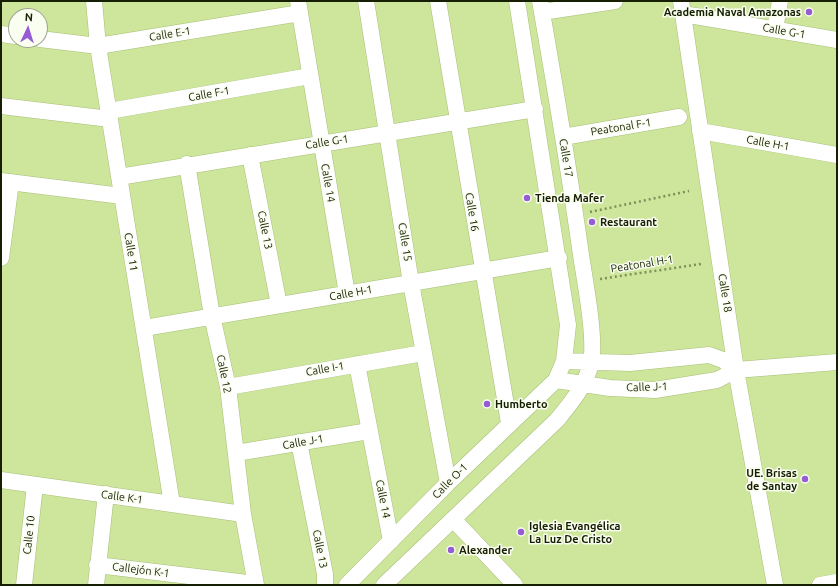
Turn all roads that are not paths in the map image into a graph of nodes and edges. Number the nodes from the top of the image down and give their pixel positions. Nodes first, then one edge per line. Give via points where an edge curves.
1 (94, 1) edge
2 (366, 1) edge
3 (438, 1) edge
4 (517, 1) edge
5 (615, 1) edge
6 (780, 1) edge
7 (299, 7) edge
8 (541, 7) edge
9 (682, 7) edge
10 (774, 29) junction
11 (48, 40) edge
12 (837, 40) edge
13 (98, 46) junction
14 (310, 76) junction
15 (1, 106) edge
16 (534, 109) junction
17 (109, 115) junction
18 (679, 118) dead end
19 (457, 121) junction
20 (700, 130) junction
21 (387, 133) junction
22 (563, 137) junction
23 (321, 143) junction
24 (250, 155) junction
25 (837, 155) edge
26 (187, 164) junction
27 (119, 177) junction
28 (6, 181) edge
29 (122, 196) junction
30 (1, 258) edge
31 (559, 258) junction
32 (482, 271) junction
33 (411, 283) junction
34 (347, 294) junction
35 (279, 305) junction
36 (212, 316) junction
37 (144, 328) junction
38 (423, 353) junction
39 (564, 362) junction
40 (837, 362) edge
41 (591, 363) junction
42 (357, 364) junction
43 (736, 370) junction
44 (556, 380) junction
45 (583, 385) junction
46 (228, 387) junction
47 (509, 423) junction
48 (369, 431) junction
49 (299, 442) junction
50 (236, 453) junction
51 (1, 480) edge
52 (448, 483) junction
53 (35, 485) junction
54 (106, 494) junction
55 (172, 504) junction
56 (243, 514) junction
57 (453, 519) junction
58 (391, 541) junction
59 (97, 565) junction
60 (837, 582) edge
61 (256, 584) edge
62 (24, 585) edge
63 (96, 585) edge
64 (326, 585) edge
65 (346, 585) edge
66 (384, 585) edge
67 (514, 585) edge
68 (774, 585) edge
69 (820, 585) edge

1 - 13 street, Calle 11
2 - 21 street, Calle 15
3 - 19 street, Calle 16
4 - 16 street
5 - 8 street
6 - 10 street
7 - 13 street, Calle E-1
7 - 14 street, Calle 14
8 - 22 street, Calle 17
9 - 10 street, Calle G-1
9 - 20 street, Calle 18
10 - 12 street, Calle G-1
11 - 13 street, Calle E-1
13 - 17 street, Calle 11
14 - 17 street, Calle F-1
14 - 23 street, Calle 14
15 - 17 street, Calle F-1
16 - 19 street, Calle G-1
16 - 31 street
17 - 27 street, Calle 11
18 - 22 street, Peatonal F-1
19 - 21 street, Calle G-1
19 - 32 street, Calle 16
20 - 25 street, Calle H-1
20 - 43 street, Calle 18
21 - 23 street, Calle G-1
21 - 33 street, Calle 15
22 - 41 street, Calle 17 via 585,281 591,334
23 - 24 street, Calle G-1
23 - 34 street, Calle 14
24 - 26 street, Calle G-1
24 - 35 street, Calle 13
26 - 27 street, Calle G-1
26 - 36 street, Calle 12
27 - 29 street, Calle 11
28 - 29 street
28 - 30 street
29 - 37 street, Calle 11
31 - 32 street, Calle H-1
31 - 39 street via 568,325
32 - 33 street, Calle H-1
32 - 47 street, Calle 16
33 - 34 street, Calle H-1
33 - 38 street, Calle 15
34 - 35 street, Calle H-1
35 - 36 street, Calle H-1
36 - 37 street, Calle H-1
36 - 46 street, Calle 12
37 - 55 street, Calle 11
38 - 42 street, Calle I-1
38 - 52 street, Calle 15
39 - 41 street
39 - 44 street
40 - 43 street, Calle J-1
41 - 43 street via 630,363 708,355 723,360
41 - 45 street, Calle 17
42 - 46 street, Calle I-1
42 - 48 street, Calle 14
43 - 45 street, Calle J-1 via 717,380 655,390
43 - 68 street, Calle 18
44 - 45 street, Calle J-1
44 - 47 street, Calle O-1
45 - 57 street via 557,420
46 - 50 street, Calle 12
47 - 52 street, Calle O-1
48 - 49 street, Calle J-1
48 - 58 street, Calle 14
49 - 50 street, Calle J-1
49 - 64 street, Calle 13
50 - 56 street, Calle 12
51 - 53 street, Calle K-1
52 - 58 street, Calle O-1
53 - 54 street, Calle K-1
53 - 62 street, Calle 10
54 - 55 street, Calle K-1
54 - 59 street
55 - 56 street, Calle K-1
56 - 61 street, Calle 12
57 - 66 street
57 - 67 street
58 - 65 street, Calle O-1
59 - 61 street, Callejón K-1
59 - 63 street
60 - 69 street

